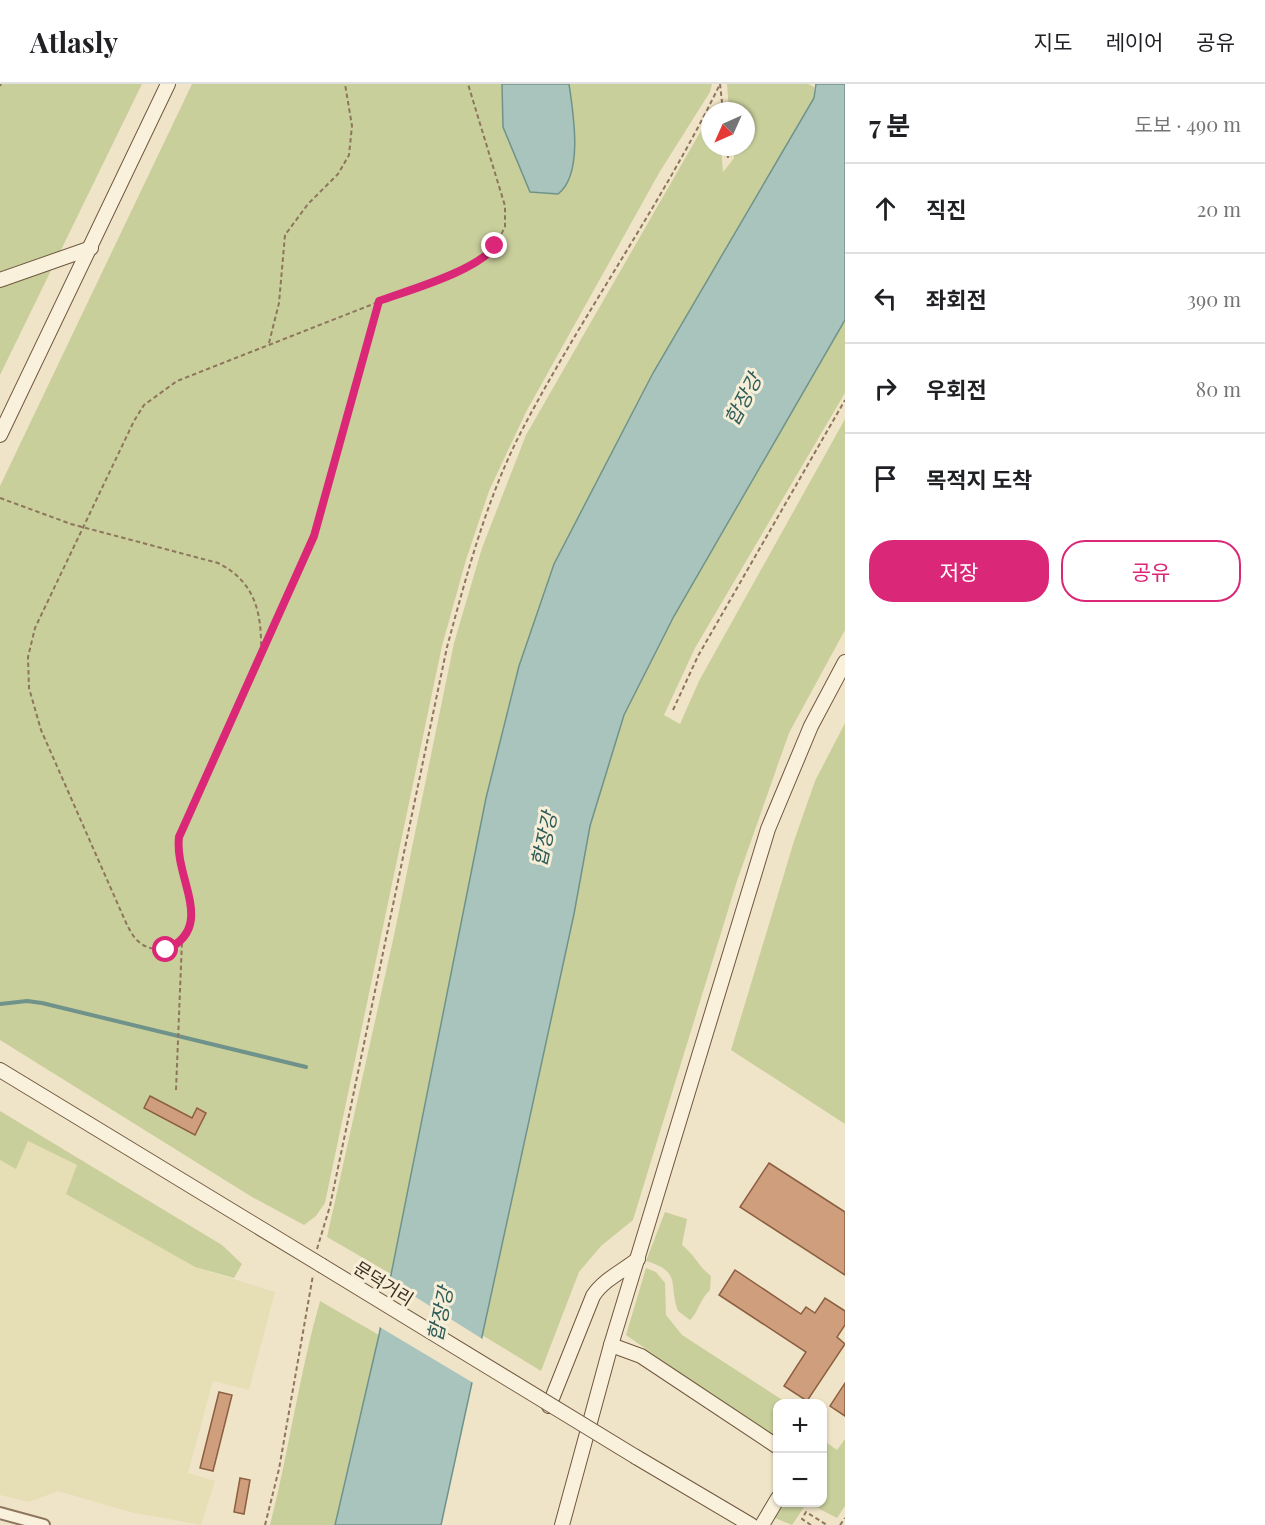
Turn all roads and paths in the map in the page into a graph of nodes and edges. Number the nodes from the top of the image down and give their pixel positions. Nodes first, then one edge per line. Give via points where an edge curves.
1 (168, 84) edge
2 (345, 84) edge
3 (468, 84) edge
4 (720, 84) edge
5 (722, 102) edge
6 (91, 248) junction
7 (0, 280) edge
8 (379, 301) junction
9 (268, 344) junction
10 (845, 400) edge
11 (0, 435) edge
12 (0, 498) edge
13 (82, 526) junction
14 (261, 654) junction
15 (845, 662) edge
16 (673, 710) dead end
17 (182, 941) junction
18 (0, 1070) edge
19 (176, 1090) dead end
20 (639, 1258) junction
21 (317, 1263) junction
22 (611, 1345) junction
23 (549, 1406) junction
24 (773, 1444) edge
25 (773, 1505) edge
26 (0, 1513) edge
27 (845, 1518) edge
28 (564, 1524) edge
29 (44, 1525) edge
30 (265, 1525) edge
31 (751, 1525) edge
32 (762, 1525) edge
33 (811, 1525) edge
34 (827, 1525) edge
35 (840, 1525) edge

1 - 6 street
2 - 9 path via 352,126 349,155 338,174 285,235 279,303
3 - 8 path via 505,206 505,227 485,258
4 - 5 path
4 - 21 path via 684,154 521,432 494,492 471,559 447,647
6 - 7 street
6 - 11 street
8 - 9 path
8 - 14 path via 314,536
9 - 13 path via 177,381 144,405
10 - 16 path via 698,656
12 - 13 path
13 - 14 path via 218,562 232,570 255,598
13 - 17 path via 35,628 28,657 29,688 40,730 127,925 138,942 150,948 166,950
14 - 17 path via 179,837 177,854 192,908 192,923
15 - 20 street via 811,726 768,828
17 - 19 path
18 - 21 street, 문덕거리
20 - 22 street
20 - 23 street via 601,1284 593,1296
21 - 23 street, 문덕거리, bridge
21 - 30 path
22 - 24 street via 641,1356
22 - 28 street
23 - 31 street, 문덕거리, bridge
25 - 32 street
26 - 29 street
27 - 35 path
33 - 34 path via 802,1520 806,1512

